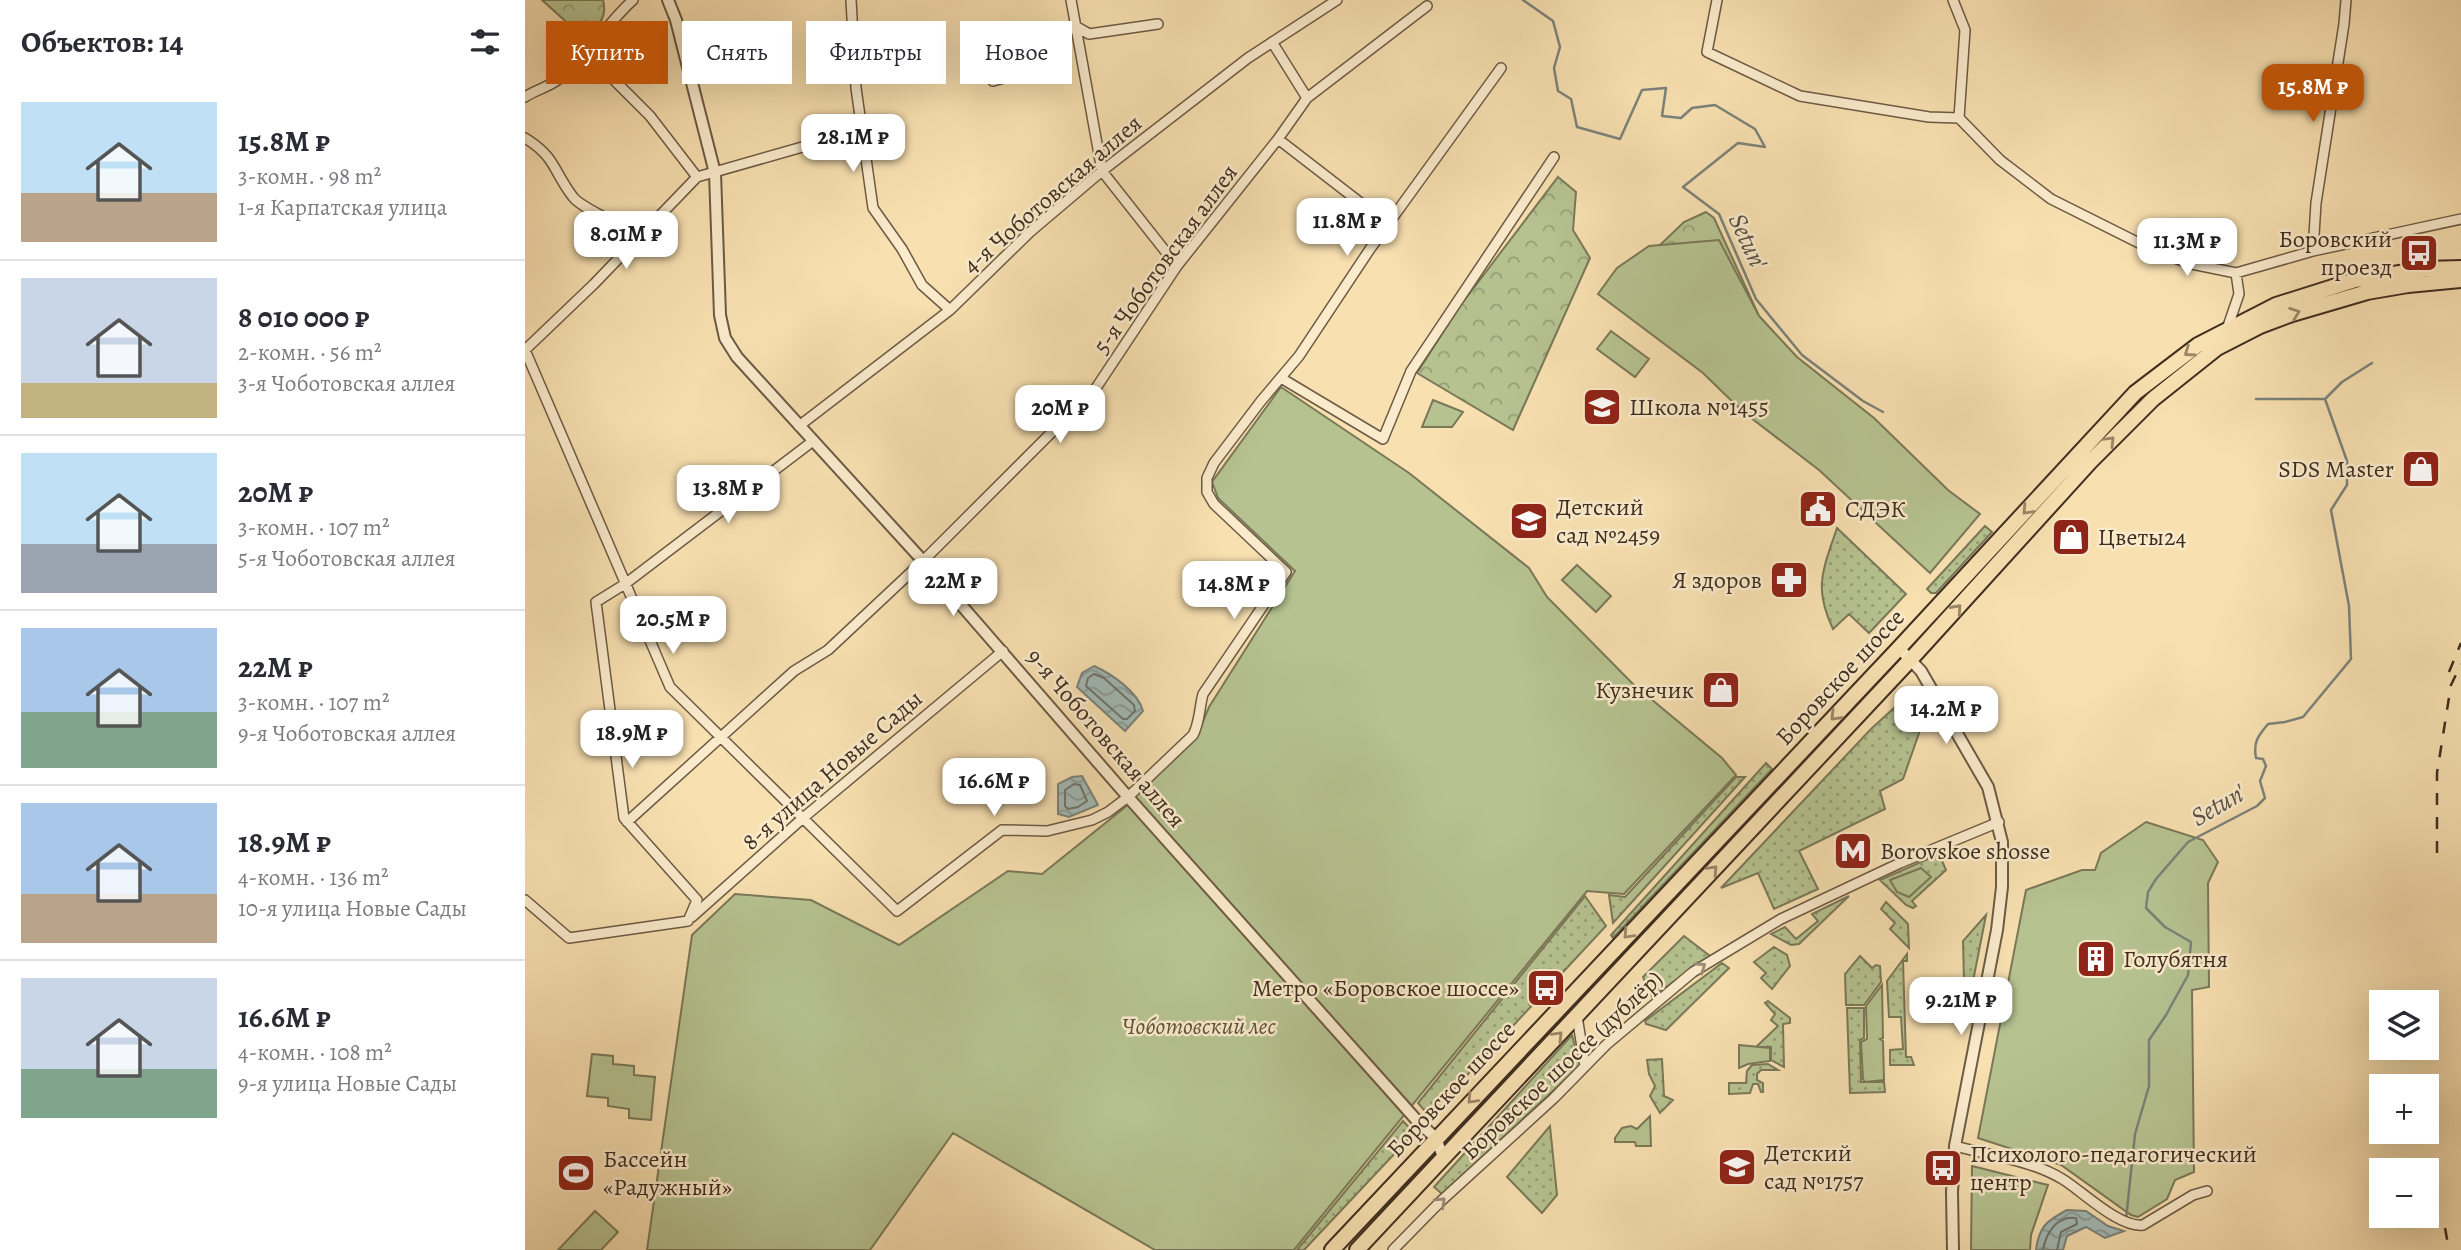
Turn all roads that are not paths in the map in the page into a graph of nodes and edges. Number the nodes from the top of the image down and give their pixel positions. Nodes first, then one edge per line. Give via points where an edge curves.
1 (633, 0) edge
2 (668, 0) edge
3 (851, 0) edge
4 (1071, 0) edge
5 (1337, 0) edge
6 (1717, 0) edge
7 (1953, 0) edge
8 (2346, 0) edge
9 (1427, 6) dead end
10 (612, 21) edge
11 (1158, 24) dead end
12 (1077, 27) junction
13 (1072, 28) edge
14 (1272, 41) junction
15 (1501, 68) dead end
16 (550, 84) edge
17 (618, 84) edge
18 (525, 96) edge
19 (1307, 98) junction
20 (1959, 118) junction
21 (861, 119) junction
22 (525, 138) edge
23 (1278, 139) junction
24 (1554, 157) dead end
25 (1102, 171) junction
26 (715, 173) junction
27 (697, 177) junction
28 (2461, 219) edge
29 (1388, 224) junction
30 (639, 235) junction
31 (2313, 251) junction
32 (1177, 266) junction
33 (2461, 268) edge
34 (2236, 273) junction
35 (2461, 280) edge
36 (950, 310) junction
37 (2227, 329) junction
38 (525, 350) edge
39 (1281, 378) junction
40 (799, 426) junction
41 (813, 442) junction
42 (923, 561) junction
43 (625, 584) junction
44 (1899, 648) junction
45 (1003, 651) junction
46 (1911, 659) junction
47 (720, 736) junction
48 (1128, 797) junction
49 (803, 818) junction
50 (627, 822) junction
51 (1999, 822) junction
52 (525, 900) edge
53 (688, 921) junction
54 (1577, 1016) junction
55 (1585, 1066) junction
56 (1436, 1138) junction
57 (1955, 1146) junction
58 (1443, 1157) junction
59 (2207, 1191) dead end
60 (1332, 1250) edge
61 (1356, 1250) edge
62 (1393, 1250) edge
63 (1953, 1250) edge

1 - 10 street
2 - 26 street, 9-я Чоботовская аллея
3 - 21 street
4 - 12 street
5 - 14 street, 4-я Чоботовская аллея
6 - 20 street via 1707,52 1716,57 1800,96
7 - 20 street via 1965,30
8 - 31 street
9 - 19 street, 5-я Чоботовская аллея
11 - 12 street via 1089,34
12 - 13 street
12 - 25 street
14 - 19 street
14 - 25 street, 4-я Чоботовская аллея
15 - 29 street
16 - 18 street
17 - 27 street via 650,116
19 - 23 street, 5-я Чоботовская аллея
20 - 34 street via 2000,160 2051,199 2155,251
21 - 26 street via 841,136
21 - 36 street via 873,208 922,285
22 - 30 street via 549,156 574,199
23 - 29 street
23 - 32 street, 5-я Чоботовская аллея
24 - 39 street via 1411,371 1383,439
25 - 32 street
25 - 36 street, 4-я Чоботовская аллея via 1030,232
26 - 27 street
26 - 40 street, 9-я Чоботовская аллея via 720,315 725,338
27 - 30 street
28 - 31 street
29 - 39 street
30 - 38 street
31 - 34 street
32 - 42 street, 5-я Чоботовская аллея via 1096,388
33 - 37 main road, Боровское шоссе via 2355,280 2276,304
34 - 37 street via 2239,294
46 -> 35 main road, Боровское шоссе via 2134,417 2217,348 2260,326 2325,303 2408,285
36 - 40 street, 4-я Чоботовская аллея
37 -> 44 main road, Боровское шоссе via 2183,356 2128,400
38 - 43 street
39 - 48 street via 1214,463 1207,492 1286,572 1203,694 1193,736
40 - 41 street, 9-я Чоботовская аллея
41 - 42 street, 9-я Чоботовская аллея
41 - 43 street
42 - 45 street, 9-я Чоботовская аллея
42 - 47 street, 5-я Чоботовская аллея via 828,650 794,671
43 - 47 street via 670,687
43 - 50 street via 596,602
44 - 46 street
44 -> 56 main road, Боровское шоссе
45 - 48 street, 9-я Чоботовская аллея
45 - 49 street, 8-я улица Новые Сады
46 - 51 street via 1988,787
54 -> 46 main road, Боровское шоссе
47 - 49 street
47 - 50 street, 5-я Чоботовская аллея
48 - 49 street via 1108,812 1047,831 1002,830 897,911
48 - 56 street, 9-я Чоботовская аллея
49 - 53 street, 8-я улица Новые Сады
50 - 53 street via 697,900
55 -> 51 street, Боровское шоссе (дублёр) via 1684,980 1757,932 1878,873
51 - 57 street via 2003,870 1997,930
52 - 53 street via 569,937
54 - 55 street
58 -> 54 main road, Боровское шоссе
62 -> 55 street, Боровское шоссе (дублёр)
56 - 58 street
56 - 60 main road, Боровское шоссе
57 - 59 street via 2017,1161 2063,1179 2121,1220 2139,1226
57 - 63 street
58 - 61 main road, Боровское шоссе

